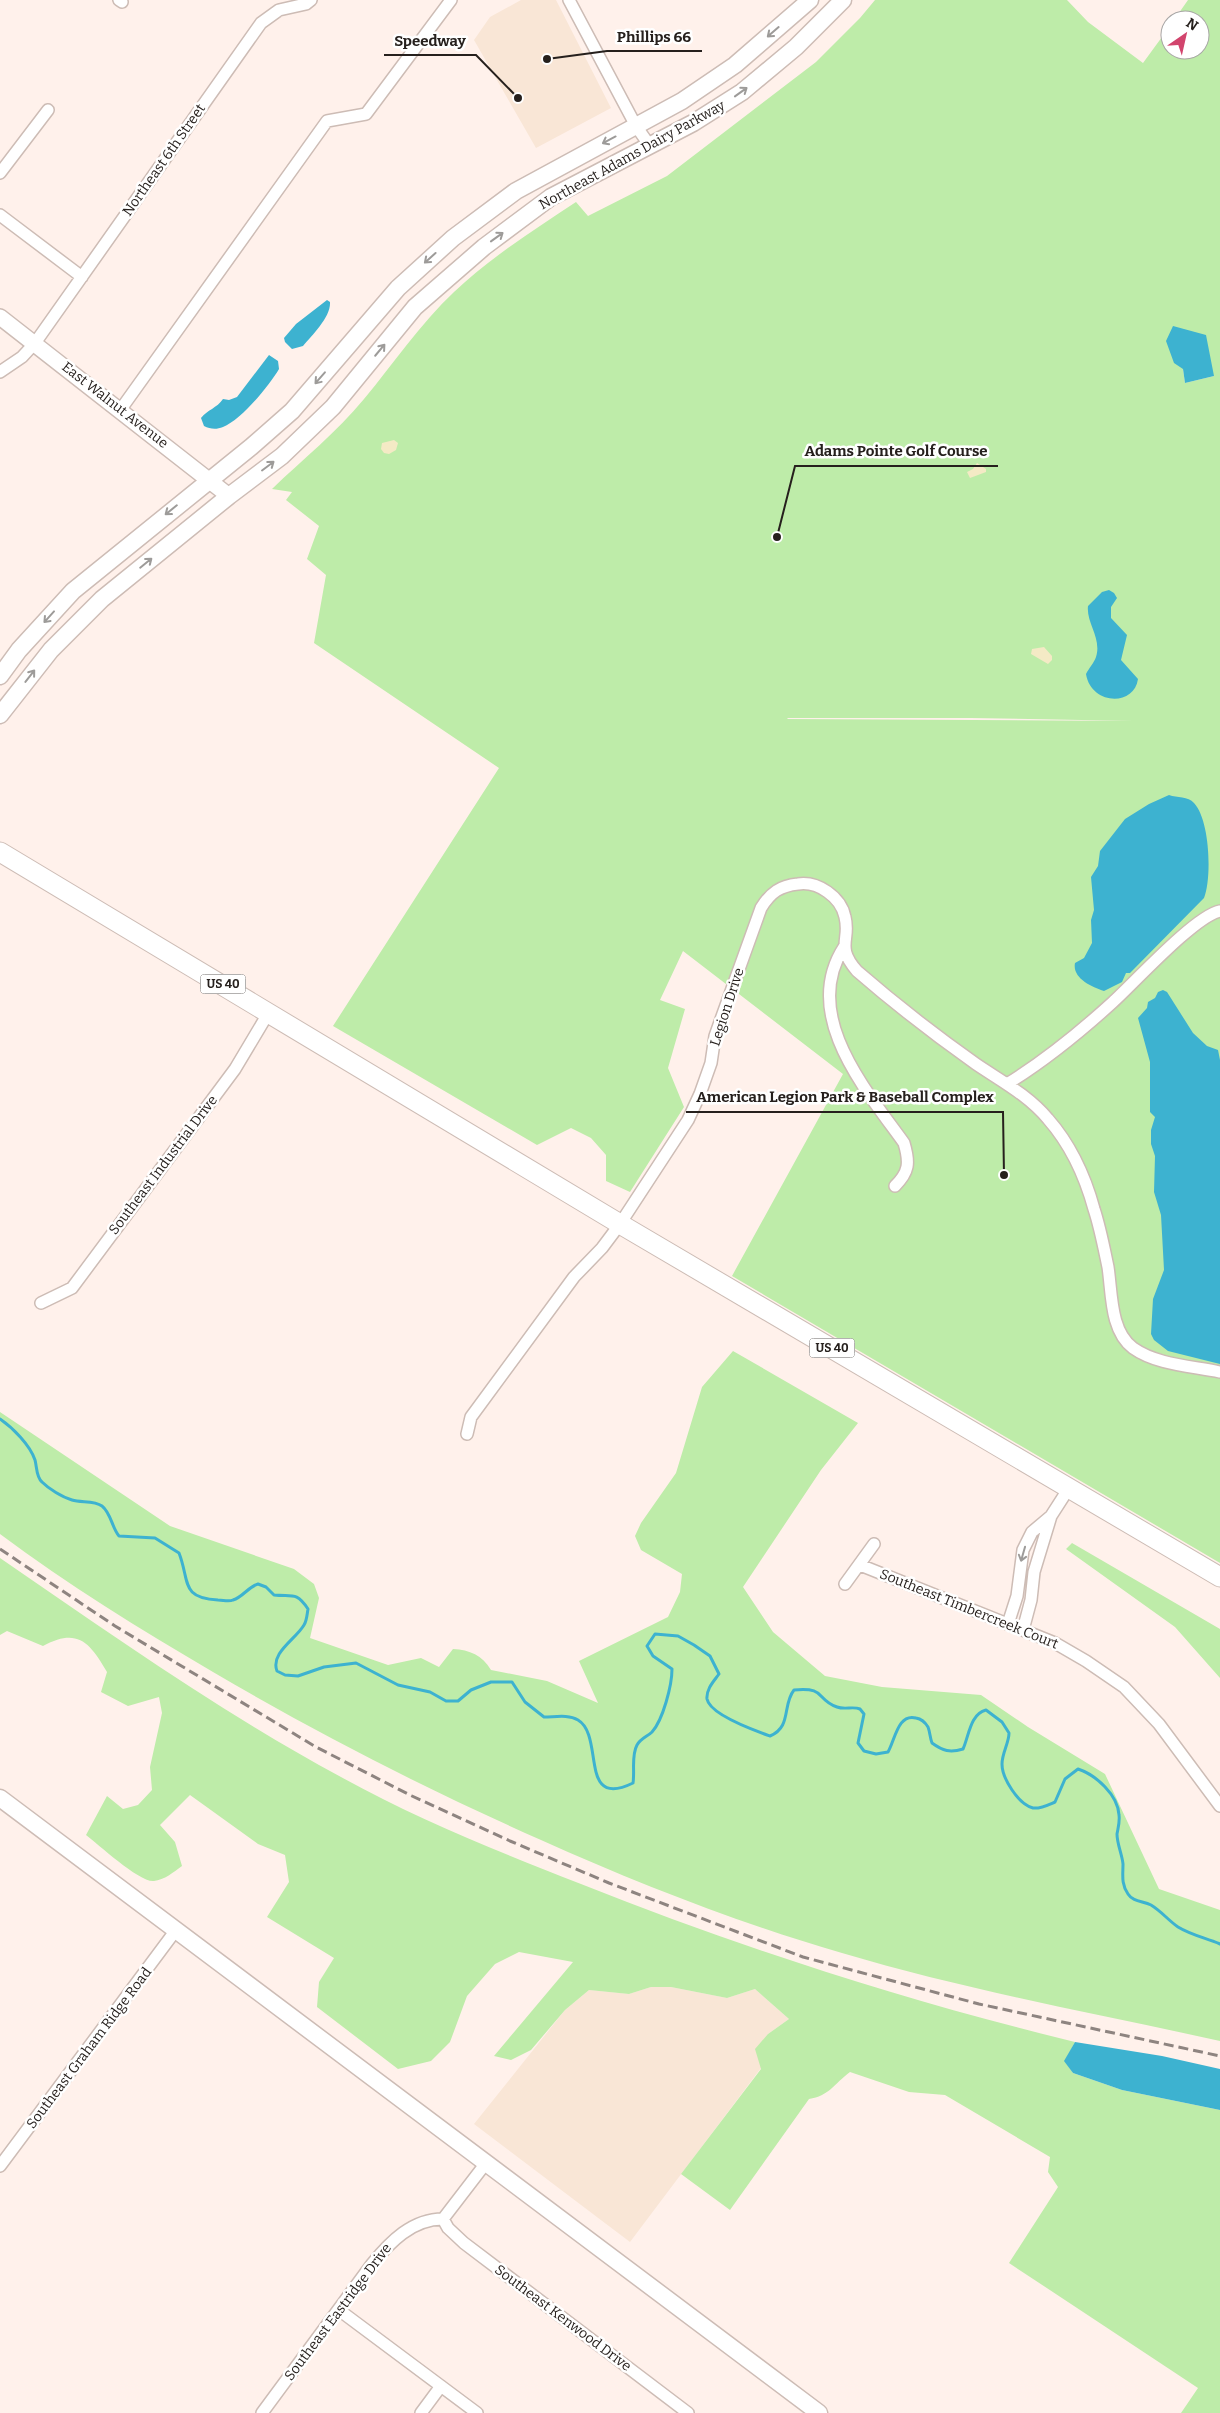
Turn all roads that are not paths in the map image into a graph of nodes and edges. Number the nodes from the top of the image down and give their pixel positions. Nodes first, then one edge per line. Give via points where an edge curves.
1 (311, 0) edge
2 (452, 0) edge
3 (570, 0) edge
4 (810, 0) edge
5 (843, 0) edge
6 (48, 110) dead end
7 (636, 126) junction
8 (650, 146) junction
9 (0, 173) edge
10 (0, 215) edge
11 (82, 277) junction
12 (0, 317) edge
13 (35, 343) junction
14 (0, 372) edge
15 (121, 409) junction
16 (209, 480) junction
17 (229, 496) junction
18 (0, 676) edge
19 (0, 715) edge
20 (0, 852) edge
21 (1220, 911) edge
22 (844, 947) junction
23 (269, 1012) junction
24 (1007, 1084) junction
25 (895, 1186) dead end
26 (620, 1224) junction
27 (41, 1303) dead end
28 (1220, 1372) edge
29 (467, 1434) dead end
30 (1069, 1488) junction
31 (1051, 1516) junction
32 (874, 1544) dead end
33 (860, 1565) junction
34 (1220, 1577) edge
35 (845, 1584) dead end
36 (1008, 1624) junction
37 (1023, 1630) junction
38 (0, 1798) edge
39 (1220, 1806) edge
40 (176, 1930) junction
41 (486, 2163) junction
42 (0, 2166) edge
43 (443, 2219) junction
44 (339, 2310) junction
45 (441, 2386) junction
46 (262, 2413) edge
47 (421, 2413) edge
48 (477, 2413) edge
49 (688, 2413) edge
50 (819, 2413) edge

1 - 11 street, Northeast 6th Street via 279,10 261,23
2 - 15 street via 366,114 327,121
3 - 7 street
4 -> 7 main road, Northeast Adams Dairy Parkway via 735,65 682,101
8 -> 5 main road, Northeast Adams Dairy Parkway via 742,92 796,47
6 - 9 street
7 - 8 street
7 -> 16 main road, Northeast Adams Dairy Parkway via 516,190 453,238 398,288 292,410
17 -> 8 main road, Northeast Adams Dairy Parkway via 282,456 333,407 415,307 484,247 551,197
10 - 11 street
11 - 13 street, Northeast 6th Street
12 - 13 street, East Walnut Avenue
13 - 14 street, Northeast 6th Street
13 - 15 street, East Walnut Avenue
15 - 16 street, East Walnut Avenue
16 - 17 street, East Walnut Avenue
16 -> 18 main road, Northeast Adams Dairy Parkway via 73,591 19,650
19 -> 17 main road, Northeast Adams Dairy Parkway via 51,650 102,599
20 - 23 main road, US 40
21 - 24 street via 1198,921 1045,1060
22 - 24 street via 849,962 874,986 975,1064
22 - 25 street via 832,974 830,1013 846,1056 904,1143 909,1168
22 - 26 street, Legion Drive via 846,917 838,901 822,889 806,883 785,886 770,894 761,908 715,1036 700,1094 688,1120
23 - 26 main road, US 40
23 - 27 street, Southeast Industrial Drive via 235,1069 72,1288
24 - 28 street via 1048,1118 1082,1174 1095,1209 1116,1320 1122,1336 1132,1347 1152,1358
26 - 29 street via 527,1339 471,1416
26 - 30 main road, US 40
30 - 31 street
30 - 34 main road, US 40
31 -> 36 street via 1032,1532 1023,1550 1017,1596
31 - 37 street via 1034,1572
32 - 33 street, Southeast Timbercreek Court
33 - 35 street, Southeast Timbercreek Court
33 - 36 street, Southeast Timbercreek Court
36 - 37 street, Southeast Timbercreek Court
37 - 39 street, Southeast Timbercreek Court via 1055,1643 1124,1687 1159,1724
38 - 40 main road
40 - 41 main road
40 - 42 street, Southeast Graham Ridge Road
41 - 43 street
41 - 50 main road
43 - 44 street, Southeast Eastridge Drive via 430,2218 390,2242
43 - 49 street, Southeast Kenwood Drive via 464,2243
44 - 45 street
44 - 46 street, Southeast Eastridge Drive
45 - 47 street
45 - 48 street

